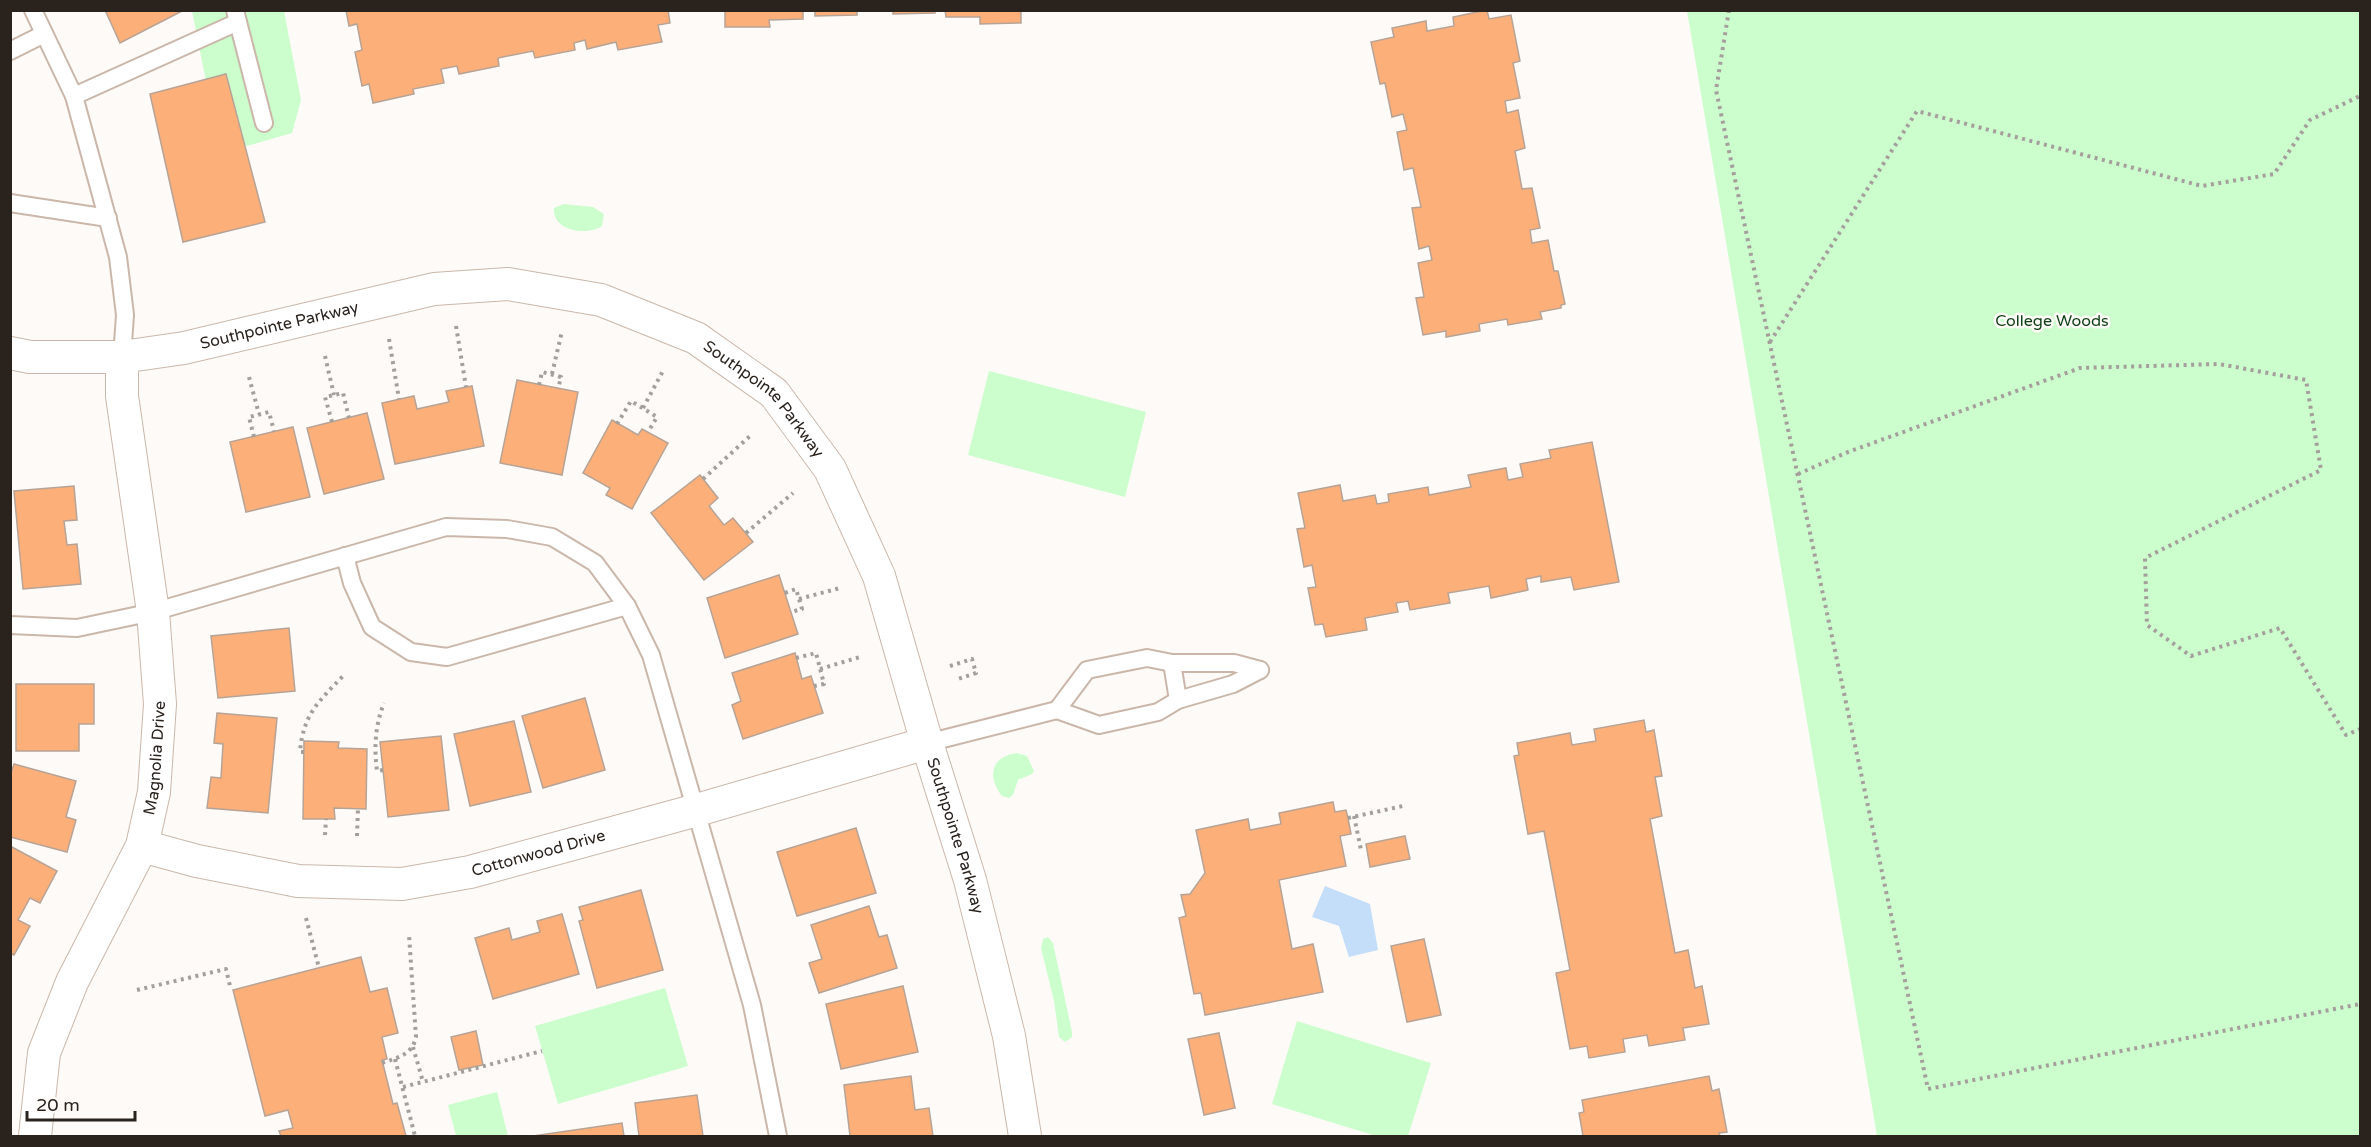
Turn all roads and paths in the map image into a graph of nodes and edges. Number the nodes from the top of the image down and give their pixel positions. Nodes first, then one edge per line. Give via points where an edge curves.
1 (33, 10) edge
2 (1729, 10) edge
3 (236, 16) edge
4 (44, 34) junction
5 (10, 51) edge
6 (74, 96) junction
7 (2361, 96) edge
8 (264, 123) dead end
9 (10, 203) edge
10 (108, 218) junction
11 (456, 326) dead end
12 (562, 331) dead end
13 (389, 339) dead end
14 (1769, 343) junction
15 (10, 353) edge
16 (325, 356) dead end
17 (122, 357) junction
18 (664, 369) dead end
19 (552, 374) junction
20 (249, 377) dead end
21 (539, 385) dead end
22 (466, 387) dead end
23 (558, 389) dead end
24 (334, 395) junction
25 (399, 399) dead end
26 (643, 408) junction
27 (259, 414) junction
28 (349, 418) dead end
29 (332, 422) dead end
30 (617, 424) dead end
31 (274, 431) dead end
32 (648, 432) dead end
33 (750, 436) dead end
34 (254, 437) dead end
35 (1798, 474) junction
36 (703, 479) dead end
37 (793, 493) dead end
38 (746, 533) dead end
39 (345, 556) junction
40 (840, 588) dead end
41 (785, 593) dead end
42 (799, 599) junction
43 (627, 606) junction
44 (153, 612) junction
45 (791, 612) dead end
46 (10, 625) edge
47 (860, 657) dead end
48 (796, 658) dead end
49 (1172, 663) junction
50 (950, 666) dead end
51 (820, 669) junction
52 (343, 676) dead end
53 (955, 680) dead end
54 (814, 687) dead end
55 (1178, 700) junction
56 (384, 703) dead end
57 (1057, 710) junction
58 (2361, 729) edge
59 (927, 743) junction
60 (304, 752) dead end
61 (383, 770) dead end
62 (1403, 806) dead end
63 (358, 809) dead end
64 (697, 810) junction
65 (1354, 816) junction
66 (1348, 818) dead end
67 (326, 819) dead end
68 (325, 835) dead end
69 (357, 836) dead end
70 (142, 846) junction
71 (1361, 850) dead end
72 (306, 918) dead end
73 (409, 935) dead end
74 (319, 968) dead end
75 (230, 986) dead end
76 (137, 990) dead end
77 (2361, 1004) edge
78 (413, 1047) junction
79 (542, 1051) dead end
80 (395, 1058) junction
81 (382, 1063) dead end
82 (423, 1082) junction
83 (403, 1087) junction
84 (35, 1137) edge
85 (415, 1137) edge
86 (777, 1137) edge
87 (1024, 1137) edge

1 - 4 lane
2 - 14 path via 1716,90
3 - 6 lane
3 - 8 lane
4 - 5 lane
4 - 6 lane
6 - 10 lane
7 - 14 path via 2310,120 2274,174 2202,186 1917,111
9 - 10 lane
10 - 17 lane via 124,303
11 - 22 path
12 - 19 path
13 - 25 path
14 - 35 path
15 - 17 street, Southpointe Parkway via 30,357
16 - 24 path
17 - 44 street, Magnolia Drive via 122,396
17 - 59 street, Southpointe Parkway via 184,348 434,289 508,284 601,300 696,338 774,393 830,469 879,576
18 - 26 path
19 - 21 path via 542,372
19 - 23 path via 561,377
20 - 27 path
24 - 28 path via 343,393
24 - 29 path via 325,397
26 - 30 path via 631,401
26 - 32 path via 657,417
27 - 31 path via 269,412
27 - 34 path via 249,417
33 - 36 path
35 - 58 path via 1848,452 2080,368 2219,364 2306,380 2321,471 2145,558 2147,625 2191,656 2280,628 2346,735
35 - 77 path via 1928,1089
37 - 38 path
39 - 43 lane via 446,527 507,529 552,537 595,563
39 - 43 lane via 352,583 372,627 411,652 447,657
39 - 44 lane
40 - 42 path
41 - 42 path via 796,589
42 - 45 path via 802,609
43 - 64 lane via 651,655
44 - 46 lane via 77,628
44 - 70 street, Magnolia Drive via 160,704 154,792
47 - 51 path
48 - 51 path via 816,653
49 - 55 lane
49 - 55 lane via 1234,663 1260,670 1233,684
49 - 57 lane via 1147,658 1087,670
50 - 53 path via 972,659 976,673
51 - 54 path via 824,684
52 - 60 path via 315,704 307,718 300,752
55 - 57 lane via 1158,712 1098,725
56 - 61 path via 375,738 377,771
57 - 59 lane
59 - 64 street, Cottonwood Drive
59 - 87 street, Southpointe Parkway via 970,880 1009,1036
62 - 65 path
63 - 69 path
64 - 70 street, Cottonwood Drive via 470,872 402,884 298,881
64 - 86 lane via 752,1005
65 - 66 path
65 - 71 path
67 - 68 path
70 - 84 street, Magnolia Drive via 72,982 44,1053
72 - 74 path
73 - 78 path via 416,1036
75 - 76 path via 226,969
78 - 80 path
78 - 82 path
79 - 82 path
80 - 81 path
80 - 83 path
82 - 83 path
83 - 85 path

